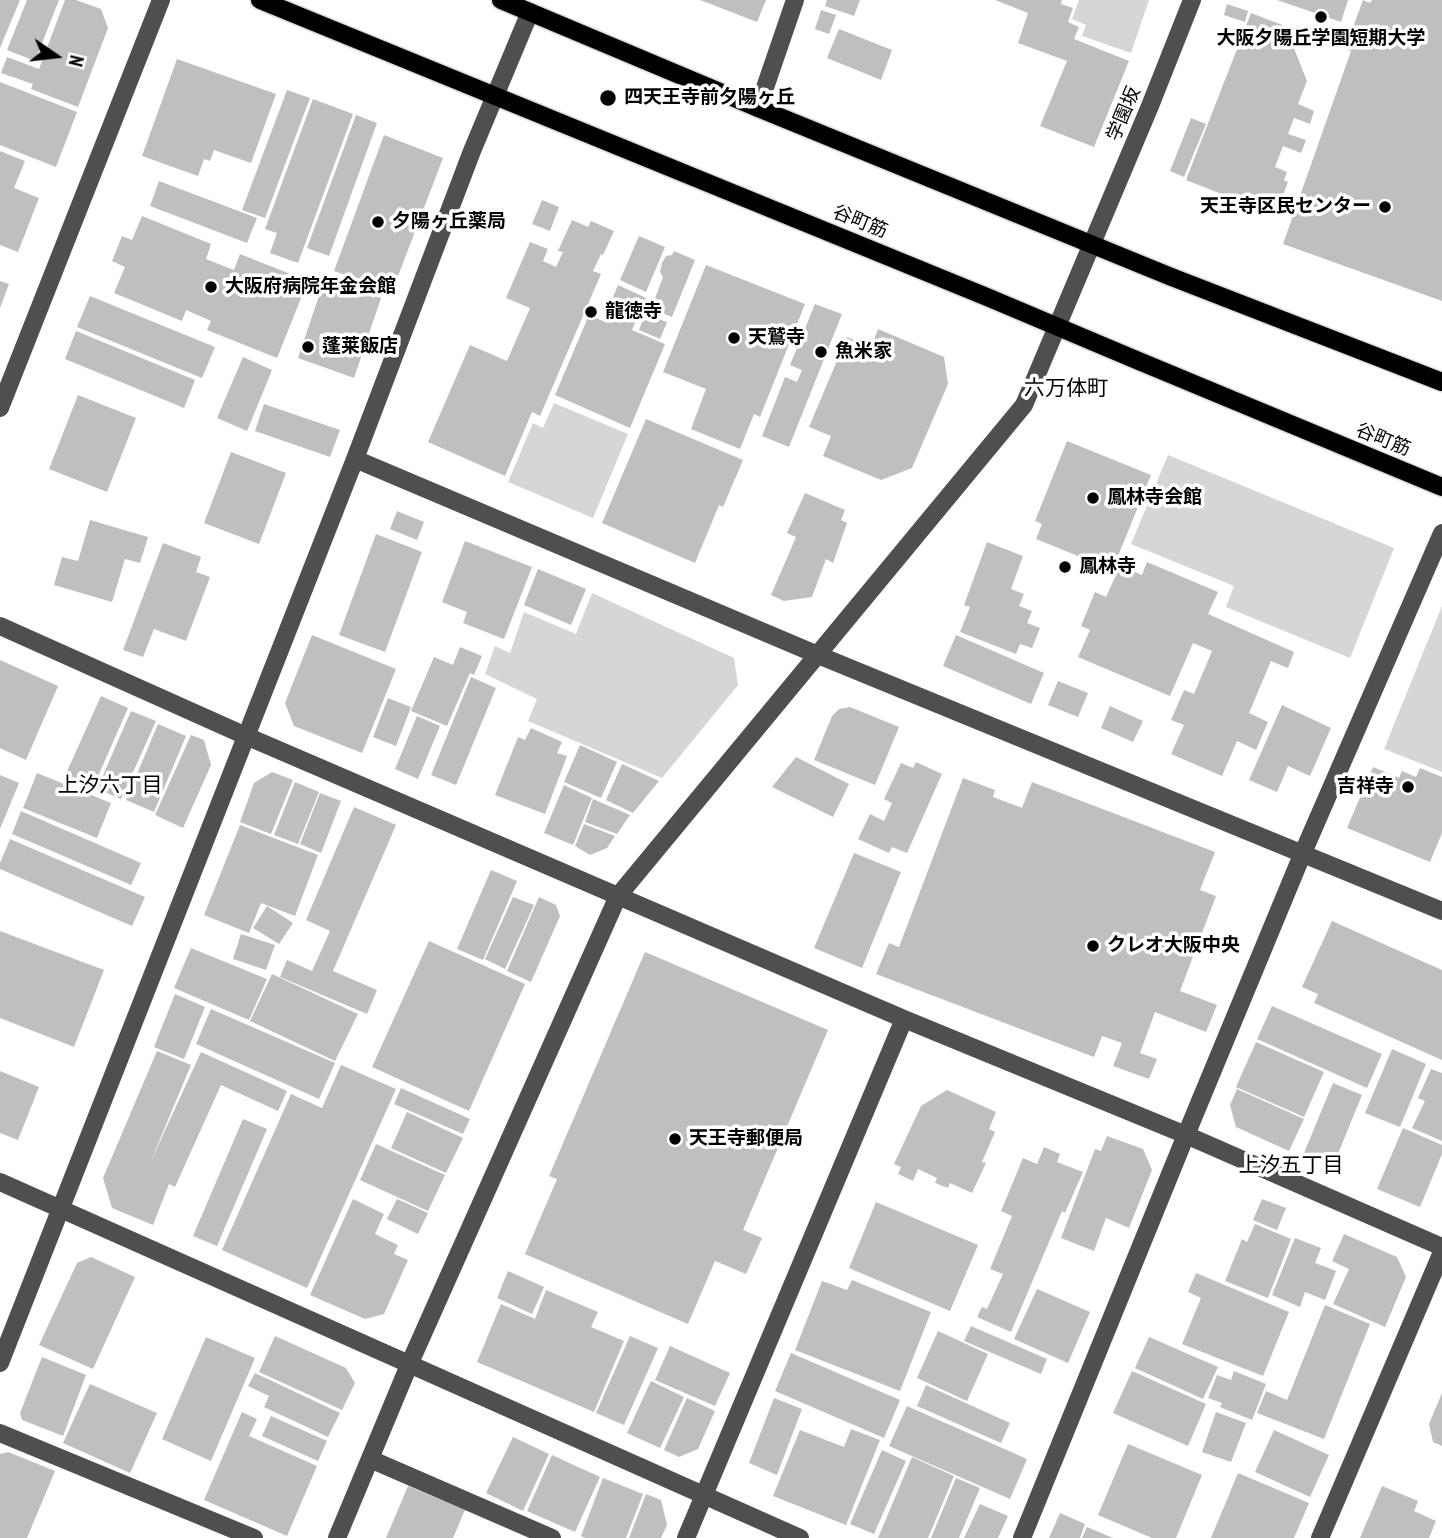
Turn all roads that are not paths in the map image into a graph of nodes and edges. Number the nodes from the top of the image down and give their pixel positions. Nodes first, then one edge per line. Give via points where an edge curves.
1 (161, 0) edge
2 (260, 0) edge
3 (501, 0) edge
4 (795, 0) edge
5 (1192, 0) edge
6 (530, 12) junction
7 (495, 96) junction
8 (758, 108) junction
9 (1092, 243) junction
10 (1057, 326) junction
11 (1442, 382) edge
12 (0, 408) edge
13 (355, 459) junction
14 (1442, 487) edge
15 (1442, 533) edge
16 (0, 626) edge
17 (818, 655) junction
18 (246, 736) junction
19 (1303, 855) junction
20 (618, 896) junction
21 (1442, 911) edge
22 (904, 1019) junction
23 (1186, 1135) junction
24 (0, 1182) edge
25 (60, 1210) junction
26 (1442, 1250) edge
27 (0, 1363) edge
28 (409, 1365) junction
29 (0, 1433) edge
30 (370, 1459) junction
31 (704, 1495) junction
32 (254, 1538) edge
33 (337, 1538) edge
34 (552, 1538) edge
35 (686, 1538) edge
36 (800, 1538) edge
37 (1022, 1538) edge
38 (1320, 1538) edge

1 - 12 street
2 - 7 main road, 谷町筋
3 - 6 main road
4 - 8 street
5 - 9 street, 学園坂
6 - 7 street
6 - 8 main road
7 - 10 main road, 谷町筋
7 - 13 street
8 - 9 main road
9 - 10 street, 学園坂
9 - 11 main road
10 - 14 main road, 谷町筋
10 - 17 street, 学園坂 via 1024,405
13 - 17 street
13 - 18 street
15 - 19 street
16 - 18 street
17 - 19 street
17 - 20 street, 学園坂
18 - 20 street
18 - 25 street
19 - 21 street
19 - 23 street
20 - 22 street
20 - 28 street, 学園坂
22 - 23 street
22 - 31 street
23 - 26 street
23 - 37 street
24 - 25 street
25 - 27 street
25 - 28 street
26 - 38 street
28 - 30 street, 学園坂
28 - 31 street
29 - 32 street
30 - 33 street, 学園坂
30 - 34 street
31 - 35 street
31 - 36 street

